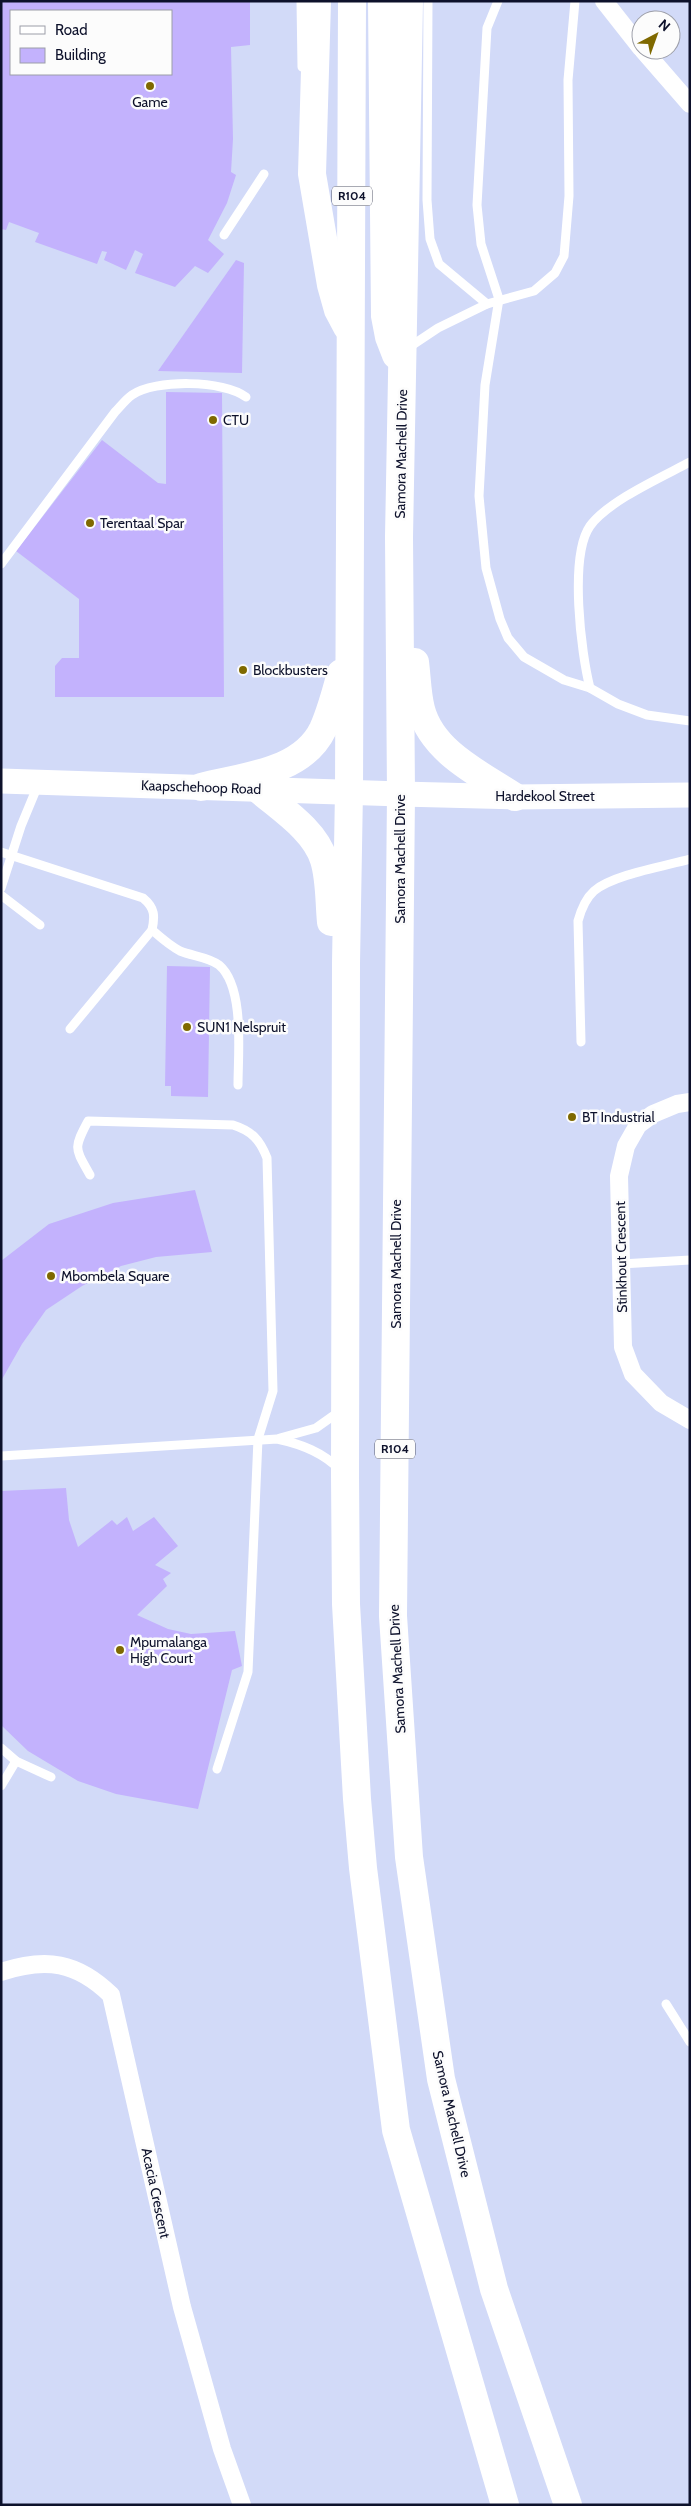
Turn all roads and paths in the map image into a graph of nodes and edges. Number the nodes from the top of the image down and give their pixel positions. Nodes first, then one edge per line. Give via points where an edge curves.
1 (301, 1) edge
2 (317, 1) edge
3 (352, 1) edge
4 (382, 1) edge
5 (409, 1) edge
6 (428, 1) edge
7 (498, 1) edge
8 (575, 1) edge
9 (604, 1) edge
10 (631, 35) edge
11 (652, 60) edge
12 (302, 78) dead end
13 (690, 104) edge
14 (303, 134) dead end
15 (264, 174) dead end
16 (312, 174) junction
17 (224, 235) dead end
18 (498, 299) junction
19 (487, 304) junction
20 (352, 335) junction
21 (404, 362) junction
22 (246, 397) dead end
23 (690, 462) edge
24 (399, 537) junction
25 (1, 564) edge
26 (350, 642) junction
27 (590, 688) junction
28 (690, 720) edge
29 (1, 781) edge
30 (40, 782) junction
31 (201, 787) junction
32 (258, 789) junction
33 (349, 792) junction
34 (400, 794) junction
35 (690, 796) edge
36 (515, 797) junction
37 (1, 852) edge
38 (12, 856) junction
39 (690, 859) edge
40 (1, 888) edge
41 (1, 895) edge
42 (40, 925) dead end
43 (152, 930) junction
44 (70, 1029) dead end
45 (581, 1042) dead end
46 (238, 1085) dead end
47 (690, 1102) edge
48 (347, 1103) junction
49 (90, 1175) dead end
50 (690, 1260) edge
51 (621, 1264) junction
52 (346, 1406) junction
53 (690, 1420) edge
54 (258, 1439) junction
55 (277, 1439) junction
56 (1, 1456) edge
57 (345, 1475) junction
58 (1, 1748) edge
59 (16, 1761) junction
60 (217, 1768) dead end
61 (51, 1777) dead end
62 (1, 1786) edge
63 (1, 1972) edge
64 (666, 2004) dead end
65 (690, 2042) edge
66 (567, 2501) edge
67 (242, 2505) edge
68 (505, 2505) edge

1 - 12 lane
2 - 16 main road
3 - 20 main road, R104
4 - 21 main road via 385,316 389,337
5 - 21 main road, Samora Machell Drive / R104
6 - 19 lane via 427,200 430,238 439,264
7 - 18 lane via 487,28 477,205 481,244
8 - 18 lane via 568,80 569,196 564,256 555,273 534,291
9 - 10 street
11 - 13 street
14 - 16 lane
15 - 17 lane
16 - 20 main road via 330,285 338,310
18 - 19 lane
18 - 27 lane via 485,385 479,496 486,568 508,638 524,657 564,680
19 - 21 lane via 438,328
20 - 26 main road, R104
21 - 24 main road, Samora Machell Drive / R104
22 - 25 lane via 223,386 177,385 159,385 132,395 115,412
23 - 27 lane via 609,507 590,526 581,550 578,587
24 - 34 main road, Samora Machell Drive / R104
24 - 36 main road via 421,709 427,724 453,756
26 - 31 main road via 322,730 301,755 284,766
26 - 33 main road, R104
27 - 28 lane via 647,715
29 - 30 main road, Kaapschehoop Road
30 - 31 main road, Kaapschehoop Road
30 - 38 lane
31 - 32 main road, Kaapschehoop Road
32 - 33 main road, Kaapschehoop Road
32 - 48 main road via 306,830 318,845 324,860
33 - 34 main road, Kaapschehoop Road
33 - 48 main road, R104
34 - 36 main road, Hardekool Street
34 - 66 main road, Samora Machell Drive / R104 via 393,1616 409,1857 441,2079 494,2288
35 - 36 main road, Hardekool Street
37 - 38 lane
38 - 40 lane
38 - 43 lane via 143,898 155,917
39 - 45 lane via 607,882 594,891 583,906 578,921
41 - 42 lane
43 - 44 lane
43 - 46 lane via 177,950 212,961 224,972 238,1011
47 - 51 street, Stinkhout Crescent via 653,1114 638,1125 626,1146 619,1176
48 - 52 main road, R104
49 - 54 lane via 77,1150 78,1140 88,1121 233,1125 247,1129 260,1141 267,1158 273,1391
50 - 51 lane
51 - 53 street, Stinkhout Crescent via 623,1347 633,1374 661,1403
52 - 55 lane via 316,1428
52 - 57 main road, R104
54 - 55 lane
54 - 56 lane
54 - 60 lane via 248,1672
55 - 57 lane via 299,1443 316,1452
57 - 68 main road, R104 via 346,1604 357,1798 396,2130
58 - 59 lane
59 - 61 lane
59 - 62 lane
63 - 67 street, Acacia Crescent via 25,1964 68,1966 92,1978 111,1995 182,2307 222,2450
64 - 65 lane

